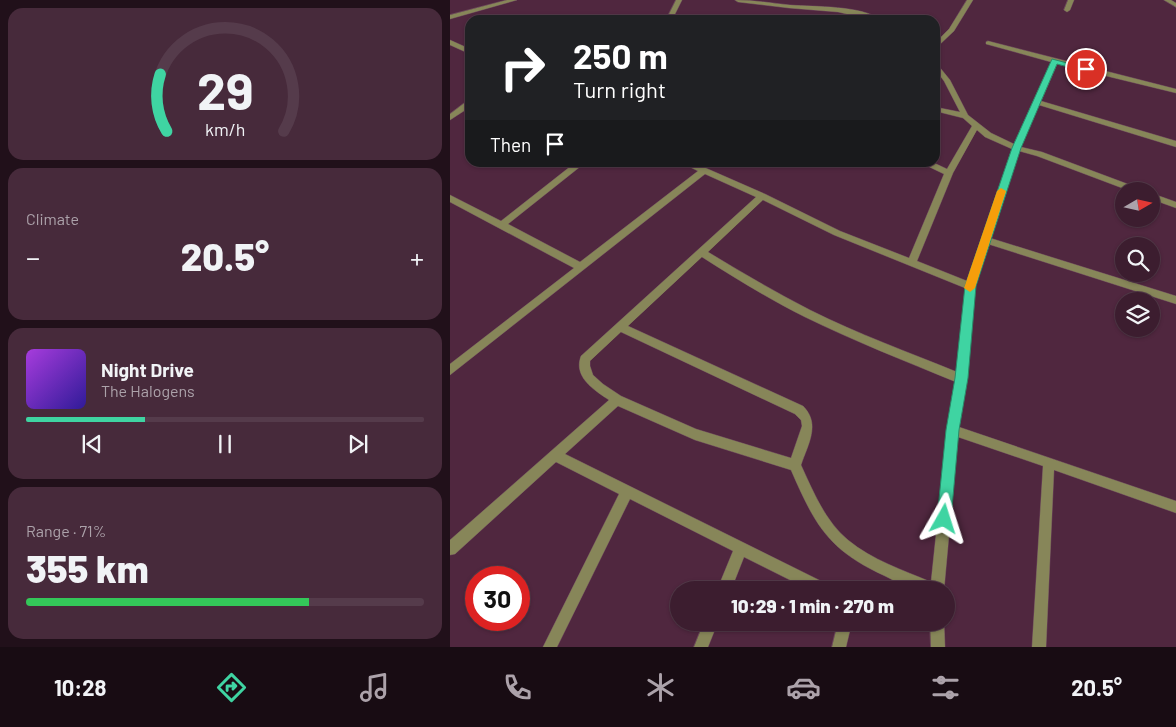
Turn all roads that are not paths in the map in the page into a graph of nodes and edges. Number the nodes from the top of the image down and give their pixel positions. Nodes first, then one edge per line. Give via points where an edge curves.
1 (514, 0) edge
2 (679, 0) edge
3 (738, 0) edge
4 (970, 0) edge
5 (1071, 0) edge
6 (1169, 0) edge
7 (1176, 5) edge
8 (1067, 10) dead end
9 (672, 15) edge
10 (867, 15) edge
11 (450, 17) edge
12 (450, 42) edge
13 (940, 42) edge
14 (988, 43) dead end
15 (465, 50) edge
16 (1054, 61) junction
17 (940, 71) edge
18 (1176, 91) edge
19 (1038, 102) junction
20 (465, 108) edge
21 (940, 110) edge
22 (965, 116) junction
23 (450, 118) edge
24 (976, 126) junction
25 (1176, 144) edge
26 (1016, 148) junction
27 (576, 167) edge
28 (693, 167) edge
29 (935, 167) edge
30 (702, 172) junction
31 (949, 173) junction
32 (1115, 183) edge
33 (762, 196) junction
34 (450, 198) edge
35 (1160, 199) edge
36 (1176, 205) edge
37 (501, 225) junction
38 (985, 240) junction
39 (701, 252) junction
40 (911, 263) junction
41 (581, 268) junction
42 (970, 286) junction
43 (1176, 300) edge
44 (621, 327) junction
45 (451, 369) edge
46 (962, 378) junction
47 (617, 400) junction
48 (952, 430) junction
49 (554, 455) junction
50 (1049, 462) junction
51 (795, 465) junction
52 (626, 492) junction
53 (1176, 507) edge
54 (741, 548) junction
55 (450, 549) edge
56 (728, 581) edge
57 (806, 581) edge
58 (915, 581) edge
59 (937, 581) edge
60 (707, 631) edge
61 (843, 631) edge
62 (937, 631) edge
63 (554, 645) edge
64 (701, 647) edge
65 (839, 647) edge
66 (938, 647) edge
67 (1039, 647) edge

1 - 11 street
2 - 9 street
3 - 10 street via 839,9
4 - 13 street via 952,30
5 - 8 street
6 - 7 street
12 - 15 street
14 - 16 street
16 - 18 street
16 - 19 street
17 - 22 street
19 - 25 street
19 - 26 street
20 - 23 street
21 - 22 street
22 - 24 street
24 - 26 street
24 - 31 street
26 - 32 street
26 - 38 street
27 - 37 street
28 - 30 street
29 - 31 street
30 - 33 street
30 - 41 street
31 - 40 street
33 - 39 street
33 - 40 street via 837,233
34 - 37 street
35 - 36 street
37 - 41 street
38 - 42 street
38 - 43 street
39 - 44 street
39 - 46 street via 806,313
40 - 42 street
41 - 45 street
42 - 46 street
44 - 47 street via 585,359 583,368 586,377
44 - 51 street via 799,410 806,417 808,426
46 - 48 street
47 - 49 street
47 - 51 street via 695,434
48 - 50 street
48 - 59 street
49 - 52 street
49 - 55 street
50 - 53 street
50 - 67 street
51 - 58 street via 814,508 835,537 867,561
52 - 54 street
52 - 63 street
54 - 56 street
54 - 57 street
60 - 64 street
61 - 65 street
62 - 66 street

